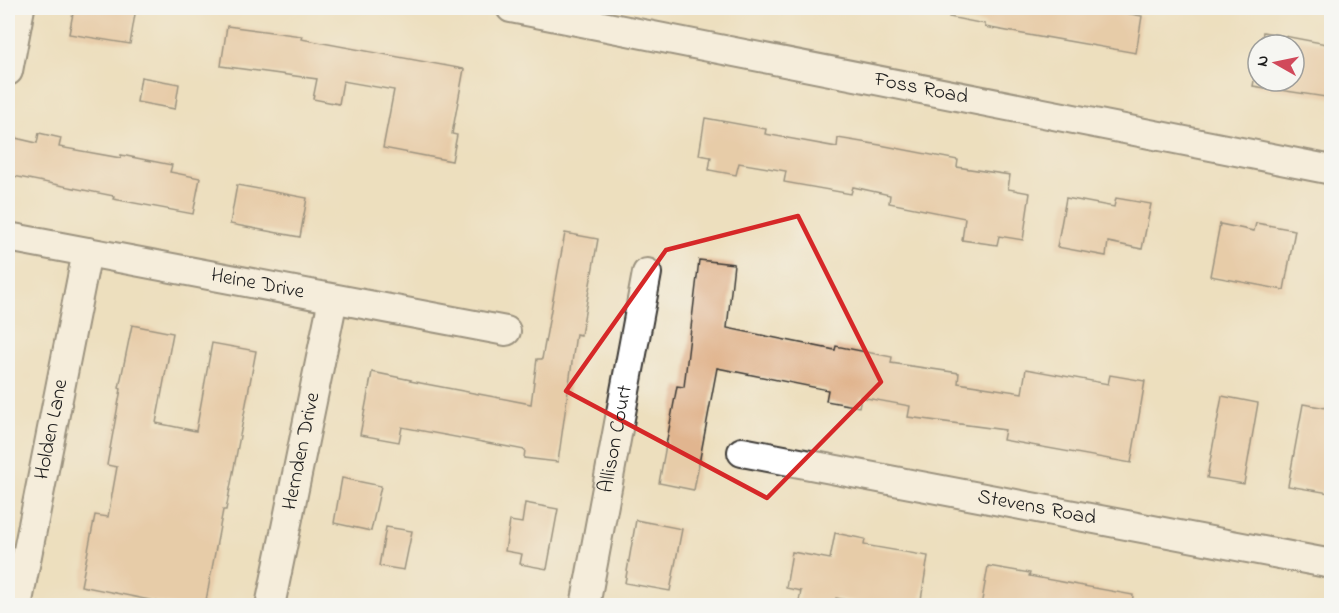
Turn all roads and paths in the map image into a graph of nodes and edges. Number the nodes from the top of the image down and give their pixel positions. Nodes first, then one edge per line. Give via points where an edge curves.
1 (21, 8) edge
2 (511, 8) edge
3 (8, 71) edge
4 (1332, 170) edge
5 (8, 237) edge
6 (87, 252) junction
7 (647, 273) dead end
8 (333, 299) junction
9 (506, 331) dead end
10 (742, 452) dead end
11 (1332, 564) edge
12 (17, 606) edge
13 (270, 606) edge
14 (585, 606) edge

1 - 3 street
2 - 4 street, Foss Road
5 - 6 street, Heine Drive
6 - 8 street, Heine Drive
6 - 12 street, Holden Lane
7 - 14 street, Allison Court
8 - 9 street, Heine Drive
8 - 13 street, Hernden Drive
10 - 11 street, Stevens Road

